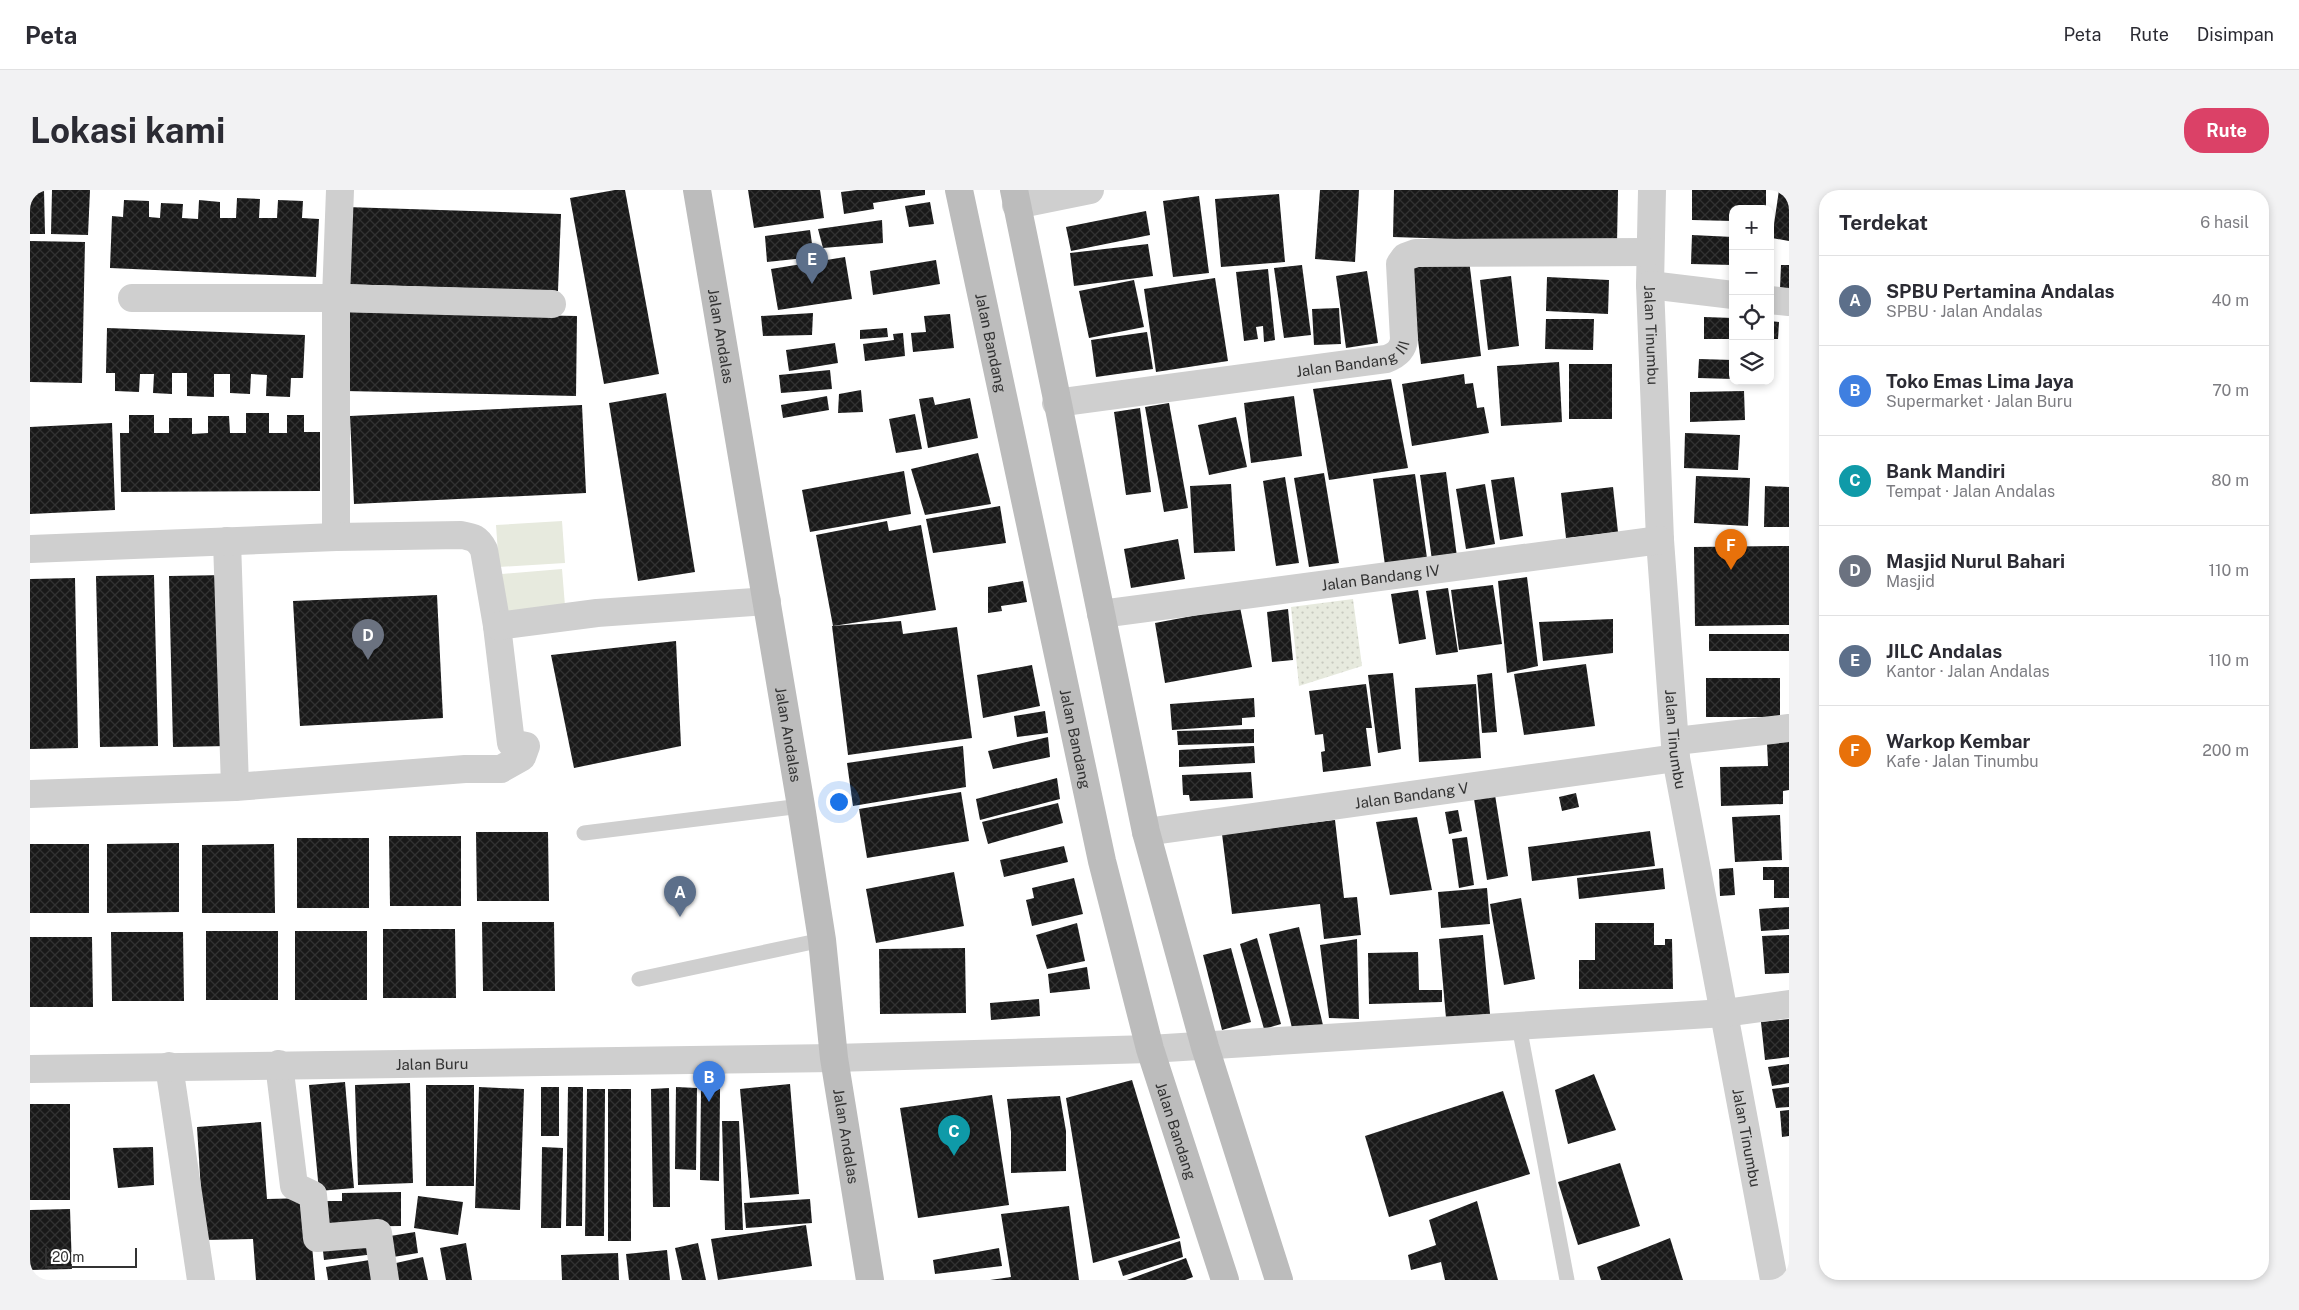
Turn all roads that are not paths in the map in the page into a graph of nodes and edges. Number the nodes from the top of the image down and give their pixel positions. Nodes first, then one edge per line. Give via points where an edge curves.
1 (340, 190) edge
2 (697, 190) edge
3 (959, 190) edge
4 (1090, 190) edge
5 (1652, 190) edge
6 (1015, 197) edge
7 (1650, 252) junction
8 (1650, 285) junction
9 (1729, 295) edge
10 (132, 298) dead end
11 (336, 298) junction
12 (1774, 300) edge
13 (1789, 302) edge
14 (552, 304) dead end
15 (1056, 402) junction
16 (336, 537) junction
17 (1660, 540) junction
18 (226, 542) junction
19 (30, 549) edge
20 (767, 602) junction
21 (1101, 614) junction
22 (498, 626) junction
23 (1789, 728) edge
24 (1676, 750) junction
25 (235, 787) junction
26 (30, 794) edge
27 (801, 806) junction
28 (1146, 832) junction
29 (584, 833) dead end
30 (822, 940) junction
31 (639, 979) dead end
32 (1789, 1004) edge
33 (1725, 1013) junction
34 (1519, 1026) junction
35 (1206, 1047) junction
36 (1150, 1049) junction
37 (834, 1058) junction
38 (279, 1064) junction
39 (170, 1066) junction
40 (30, 1069) edge
41 (201, 1280) edge
42 (386, 1280) edge
43 (870, 1280) edge
44 (1226, 1280) edge
45 (1278, 1280) edge
46 (1568, 1280) edge
47 (1774, 1280) edge

1 - 11 street
2 - 20 main road, Jalan Andalas
3 - 36 main road, Jalan Bandang via 1102,861
4 - 6 street
5 - 7 street, Jalan Tinumbu
6 - 15 main road
7 - 8 street, Jalan Tinumbu
7 - 15 street, Jalan Bandang III via 1416,253 1405,257 1400,264 1403,347 1386,359
8 - 9 street
8 - 17 street, Jalan Tinumbu
10 - 11 street
11 - 14 street
11 - 16 street
12 - 13 street
15 - 21 main road
16 - 18 street
16 - 22 street via 474,537 484,550
17 - 21 street, Jalan Bandang IV
17 - 24 street, Jalan Tinumbu
18 - 19 street
18 - 25 street
20 - 22 street via 597,613
20 - 27 main road, Jalan Andalas
21 - 28 main road
22 - 25 street via 511,743 526,746 518,759 501,769
23 - 24 street, Jalan Bandang V
24 - 28 street, Jalan Bandang V
24 - 33 street, Jalan Tinumbu
25 - 26 street
27 - 29 lane
27 - 30 main road, Jalan Andalas
28 - 35 main road
30 - 31 lane
30 - 37 main road, Jalan Andalas
32 - 33 street, Jalan Buru
33 - 34 street, Jalan Buru
33 - 47 street, Jalan Tinumbu
34 - 35 street, Jalan Buru
34 - 46 lane
35 - 36 street, Jalan Buru
35 - 45 main road
36 - 37 street, Jalan Buru
36 - 44 main road, Jalan Bandang
37 - 38 street, Jalan Buru
37 - 43 main road, Jalan Andalas
38 - 39 street, Jalan Buru
38 - 42 street via 294,1186 313,1195 317,1238 378,1233
39 - 40 street, Jalan Buru
39 - 41 street

